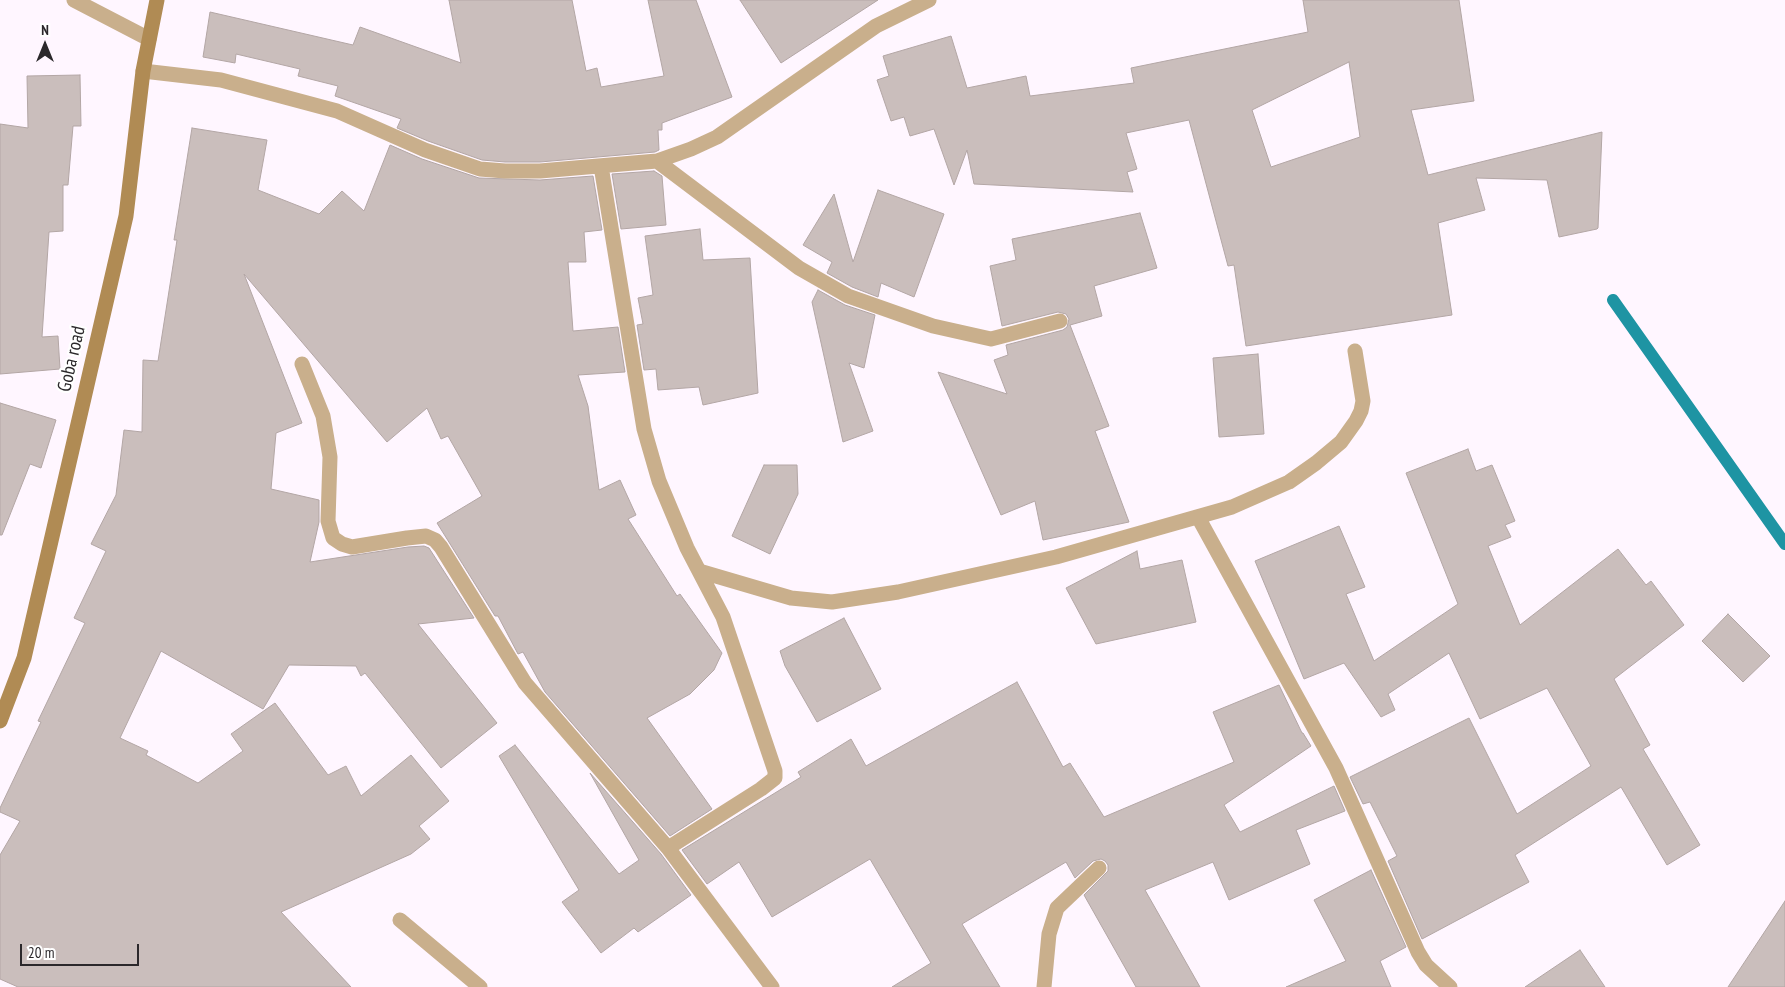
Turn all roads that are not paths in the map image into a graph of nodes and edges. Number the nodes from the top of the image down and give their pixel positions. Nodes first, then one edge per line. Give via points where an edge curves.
1 (74, 0) edge
2 (157, 0) edge
3 (929, 0) edge
4 (149, 40) junction
5 (143, 71) junction
6 (657, 161) junction
7 (601, 166) junction
8 (1060, 321) dead end
9 (1355, 351) dead end
10 (302, 364) dead end
11 (1198, 517) junction
12 (699, 571) junction
13 (0, 721) edge
14 (668, 848) junction
15 (1100, 868) dead end
16 (400, 920) dead end
17 (480, 987) edge
18 (772, 987) edge
19 (1044, 987) edge
20 (1450, 987) edge

1 - 4 street
2 - 4 main road, Goba road
3 - 6 street via 876,26 717,137
4 - 5 main road, Goba road
5 - 7 street via 221,80 337,111 425,150 480,169 540,171
5 - 13 main road, Goba road via 126,216 24,658
6 - 7 street
6 - 8 street via 799,268 848,296 933,326 991,339
7 - 12 street via 644,429 659,481
9 - 11 street via 1363,401 1356,421 1341,442 1288,482 1232,507
10 - 14 street via 323,416 330,457 328,521 333,538 352,547 426,536 435,540 525,684
11 - 12 street via 1056,557 898,592 832,602 791,598
11 - 20 street via 1336,768 1418,952 1426,965
12 - 14 street via 723,617 775,778
14 - 18 street
15 - 19 street via 1057,908 1049,934
16 - 17 street

